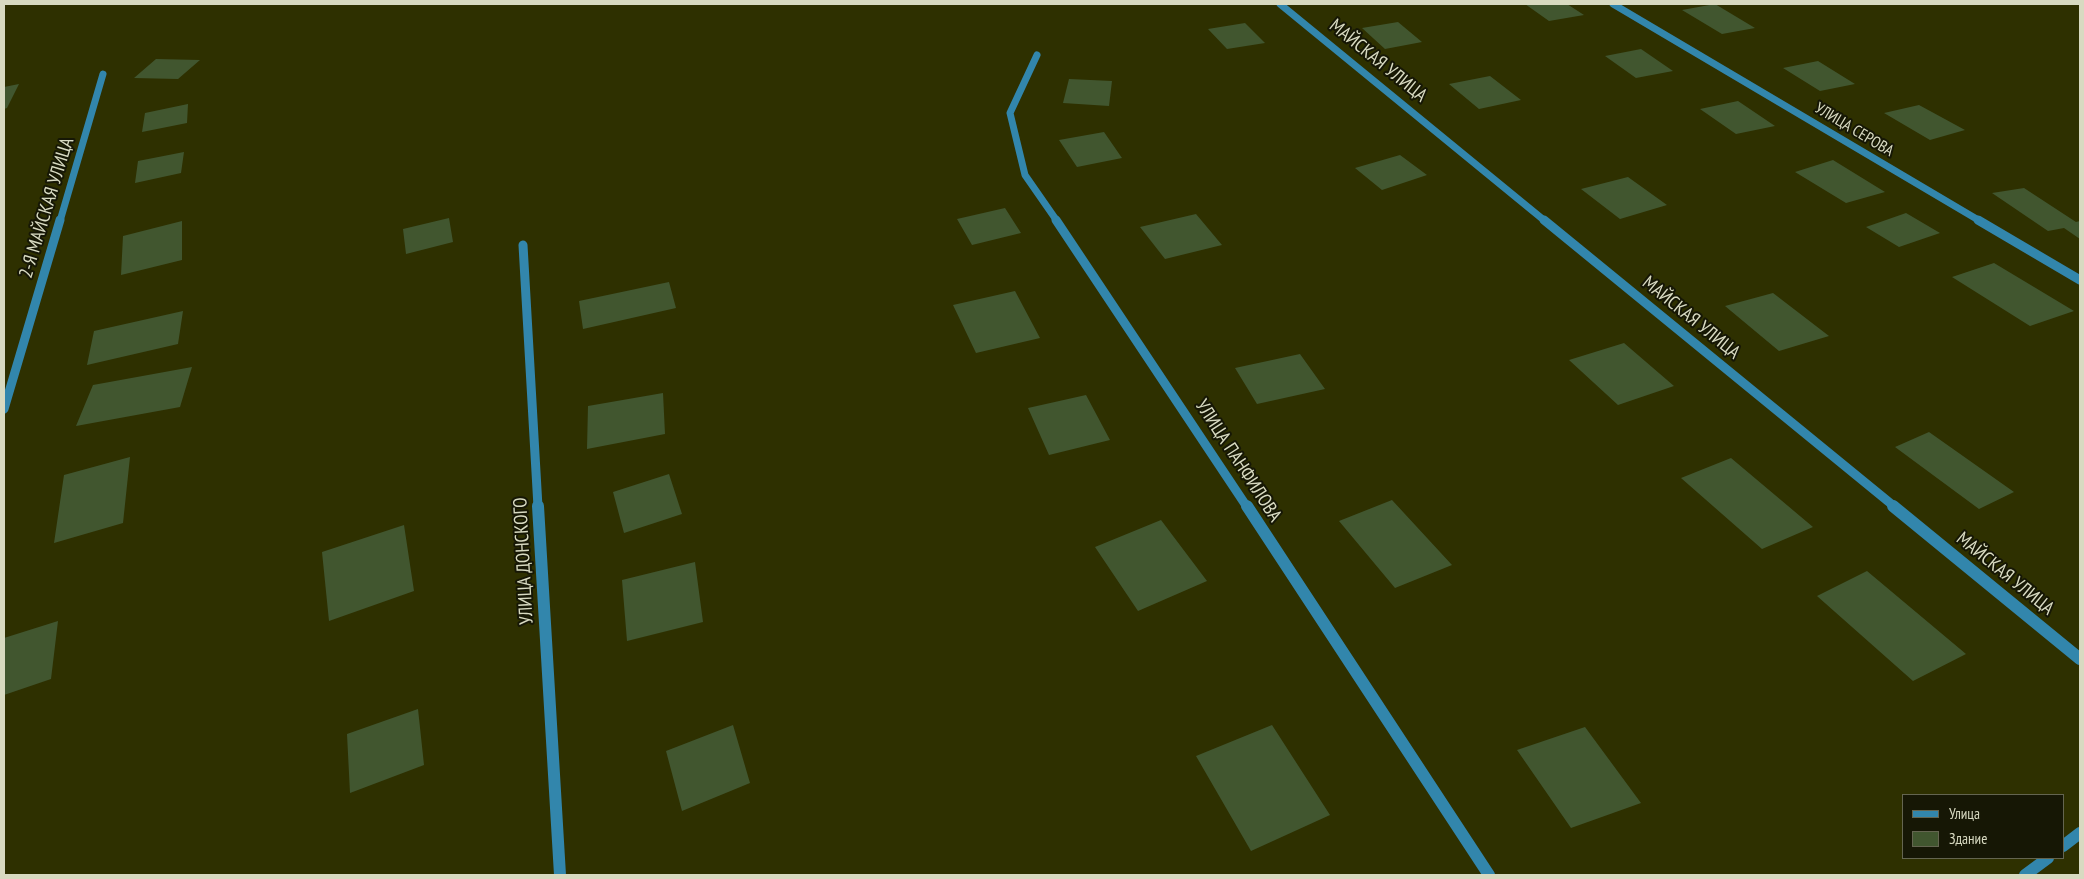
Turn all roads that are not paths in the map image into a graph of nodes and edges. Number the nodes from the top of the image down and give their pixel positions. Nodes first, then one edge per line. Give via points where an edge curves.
1 (1280, 4) edge
2 (1613, 4) edge
3 (1037, 55) dead end
4 (103, 74) dead end
5 (523, 244) dead end
6 (2080, 280) edge
7 (4, 409) edge
8 (2080, 659) edge
9 (2080, 833) edge
10 (2064, 845) edge
11 (2047, 859) edge
12 (560, 875) edge
13 (1489, 875) edge
14 (2025, 875) edge

1 - 8 street, МАЙСКАЯ УЛИЦА
2 - 6 street, УЛИЦА СЕРОВА
3 - 13 street, УЛИЦА ПАНФИЛОВА via 1010,113 1025,175
4 - 7 street, 2-Я МАЙСКАЯ УЛИЦА
5 - 12 street, УЛИЦА ДОНСКОГО
9 - 10 street
11 - 14 street

